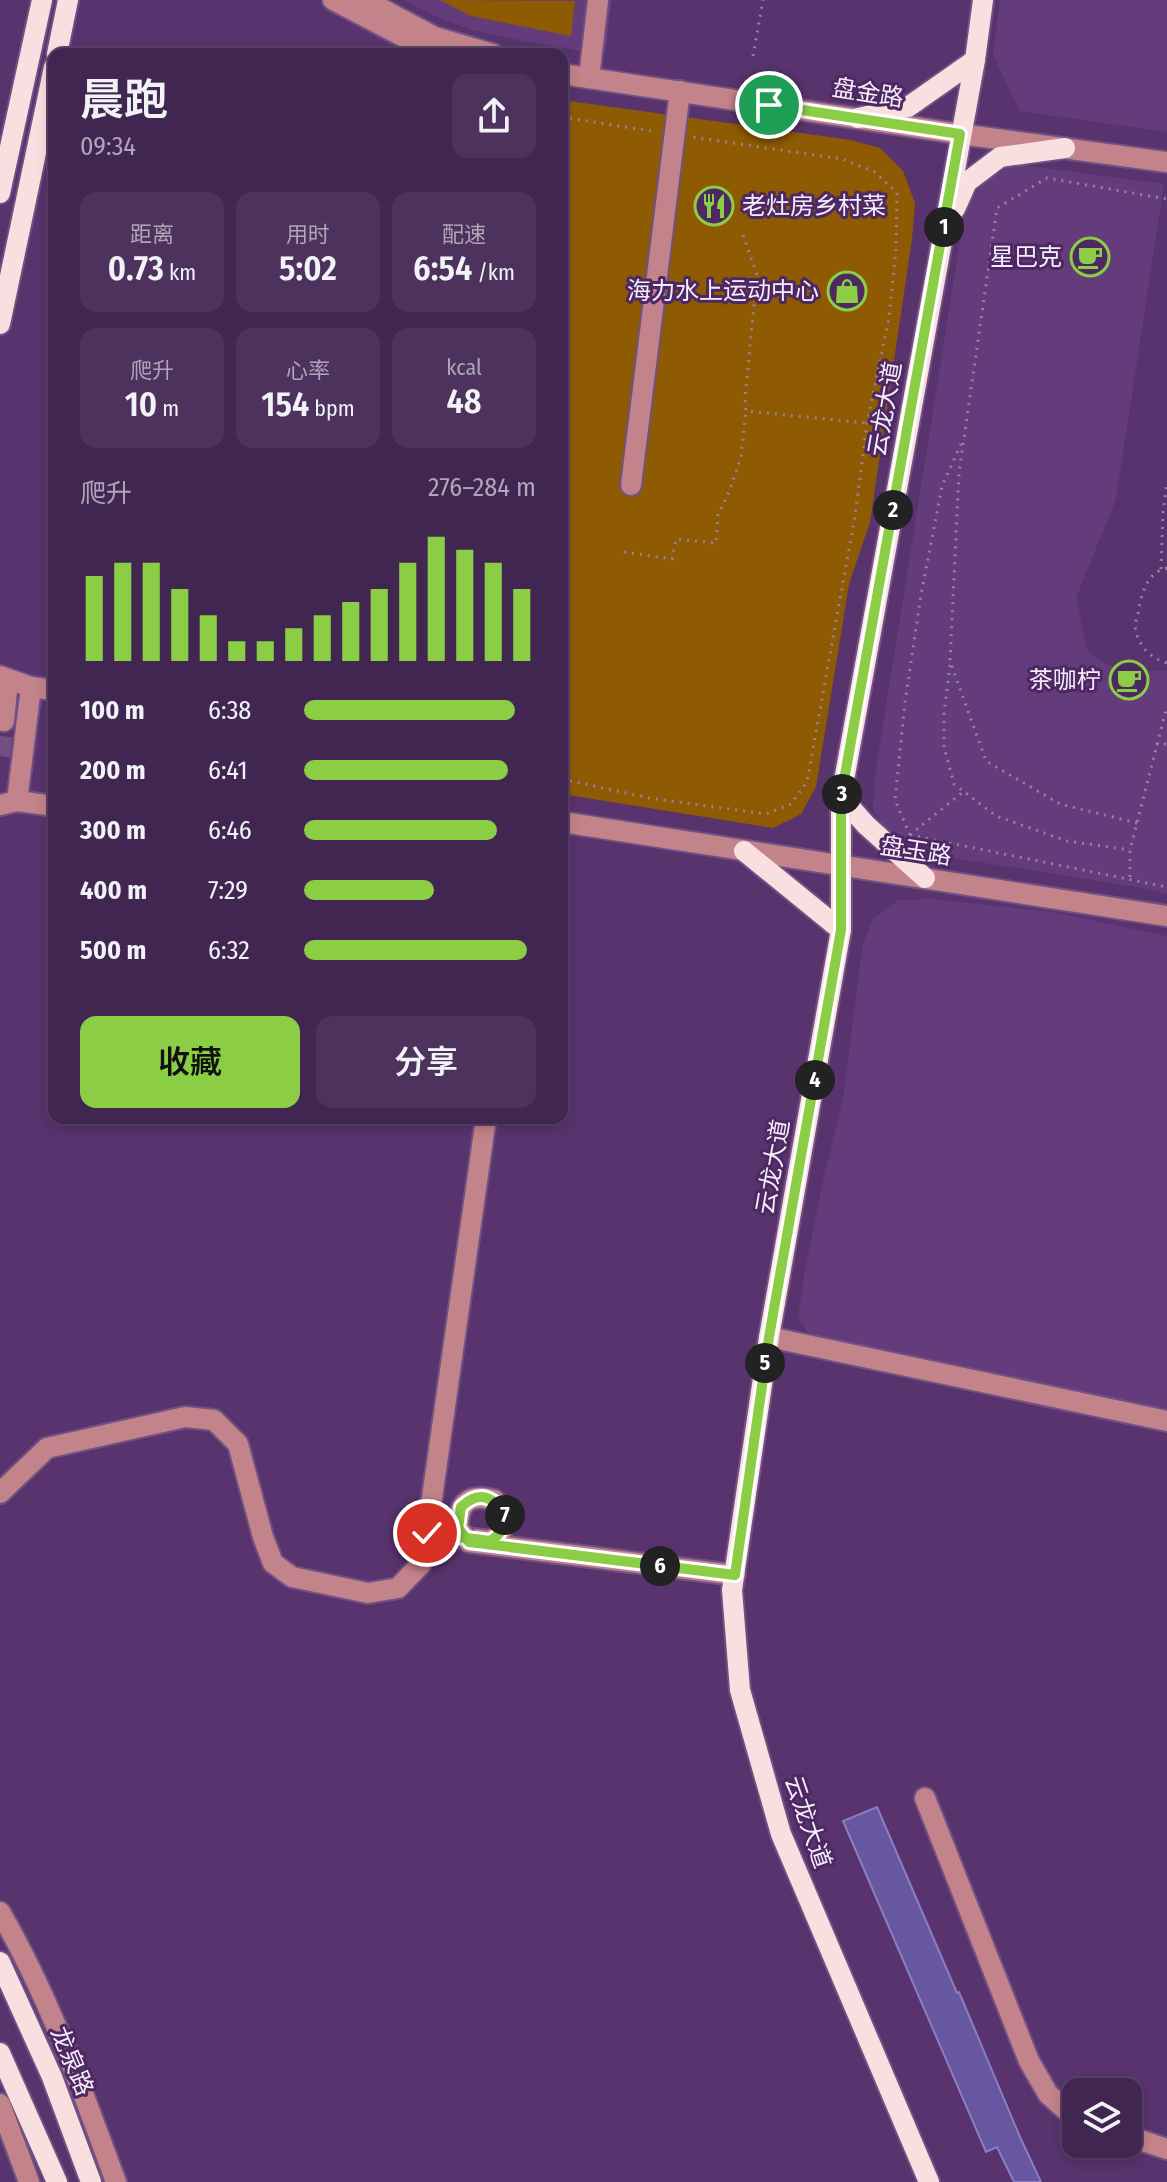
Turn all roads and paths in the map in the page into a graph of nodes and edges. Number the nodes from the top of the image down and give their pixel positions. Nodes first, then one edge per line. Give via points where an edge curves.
1 (42, 0) edge
2 (68, 0) edge
3 (333, 0) edge
4 (365, 0) edge
5 (598, 0) edge
6 (763, 0) edge
7 (983, 0) edge
8 (58, 48) edge
9 (425, 48) edge
10 (473, 48) edge
11 (753, 56) dead end
12 (975, 60) junction
13 (568, 75) edge
14 (589, 78) junction
15 (680, 91) junction
16 (48, 96) edge
17 (568, 118) edge
18 (858, 118) junction
19 (675, 134) junction
20 (960, 134) junction
21 (1065, 148) junction
22 (1167, 162) edge
23 (0, 193) edge
24 (1167, 199) edge
25 (743, 235) dead end
26 (942, 240) junction
27 (0, 324) edge
28 (746, 411) junction
29 (867, 423) junction
30 (963, 438) junction
31 (1167, 481) edge
32 (631, 485) dead end
33 (624, 552) dead end
34 (1167, 568) edge
35 (1161, 569) junction
36 (950, 661) junction
37 (1167, 663) edge
38 (4, 678) edge
39 (31, 687) junction
40 (48, 689) edge
41 (1167, 706) edge
42 (4, 721) dead end
43 (1156, 744) junction
44 (1167, 744) edge
45 (568, 780) edge
46 (963, 792) junction
47 (841, 797) junction
48 (9, 803) edge
49 (48, 806) edge
50 (568, 823) edge
51 (1137, 823) junction
52 (910, 835) junction
53 (1130, 850) junction
54 (744, 851) junction
55 (840, 865) junction
56 (925, 878) junction
57 (1130, 879) junction
58 (1167, 887) edge
59 (1167, 916) edge
60 (841, 930) junction
61 (485, 1124) edge
62 (769, 1337) junction
63 (1167, 1421) edge
64 (0, 1493) edge
65 (427, 1533) junction
66 (735, 1575) junction
67 (925, 1798) dead end
68 (0, 1912) edge
69 (0, 1962) edge
70 (0, 2053) edge
71 (0, 2104) edge
72 (1062, 2106) edge
73 (1142, 2141) edge
74 (1167, 2149) edge
75 (29, 2182) edge
76 (57, 2182) edge
77 (91, 2182) edge
78 (116, 2182) edge
79 (929, 2182) edge

1 - 23 main road
2 - 8 main road
3 - 9 street
4 - 10 street via 435,37
5 - 14 street
6 - 11 path
7 - 12 main road, 云龙大道
12 - 18 main road via 908,107
12 - 20 main road, 云龙大道
13 - 14 street, 盘金路
14 - 15 street, 盘金路
15 - 18 street, 盘金路
15 - 19 street
16 - 27 main road
17 - 19 path
18 - 20 street, 盘金路
19 - 29 path via 842,159 875,172 897,193 889,318
19 - 32 street
20 - 21 street, 盘金路
20 - 26 main road, 云龙大道
21 - 22 street, 盘金路
21 - 26 main road via 1000,157 967,182
24 - 30 path via 1047,178 997,208
25 - 28 path via 757,275
26 - 47 main road, 云龙大道
28 - 29 path
28 - 33 path via 741,457 718,515 716,543 676,539 672,559
29 - 45 path via 807,782 791,804 766,814
30 - 36 path
30 - 52 path via 942,486 905,702 895,800
31 - 35 path
34 - 35 path
35 - 37 path via 1143,587 1135,626 1143,648
36 - 46 path via 944,747 954,784
36 - 51 path via 986,761 1060,804
38 - 39 street
38 - 42 street
39 - 40 street
39 - 48 street
41 - 43 path
43 - 44 path
43 - 51 path
46 - 52 path
46 - 53 path via 996,816 1067,841
47 - 55 main road, 云龙大道
47 - 56 main road
48 - 49 street
50 - 54 street, 盘玉路
51 - 53 path
52 - 57 path
53 - 57 path
54 - 55 street, 盘玉路
54 - 60 main road
55 - 56 street, 盘玉路
55 - 60 main road, 云龙大道
56 - 59 street, 盘玉路
57 - 58 path
60 - 62 main road, 云龙大道
61 - 65 street
62 - 63 street
62 - 66 main road, 云龙大道
64 - 65 street via 47,1448 185,1417 214,1420 238,1444 273,1563 292,1577 368,1593 398,1588 421,1564
65 - 66 street, bridge via 490,1541 503,1530 505,1513 494,1500 476,1497 461,1507 458,1528 469,1542
66 - 79 main road, 云龙大道 via 740,1690 781,1834
67 - 72 street via 1029,2061
68 - 78 street via 75,2072
69 - 77 main road, 龙泉路 via 52,2077
70 - 76 main road
71 - 75 street
73 - 74 street

